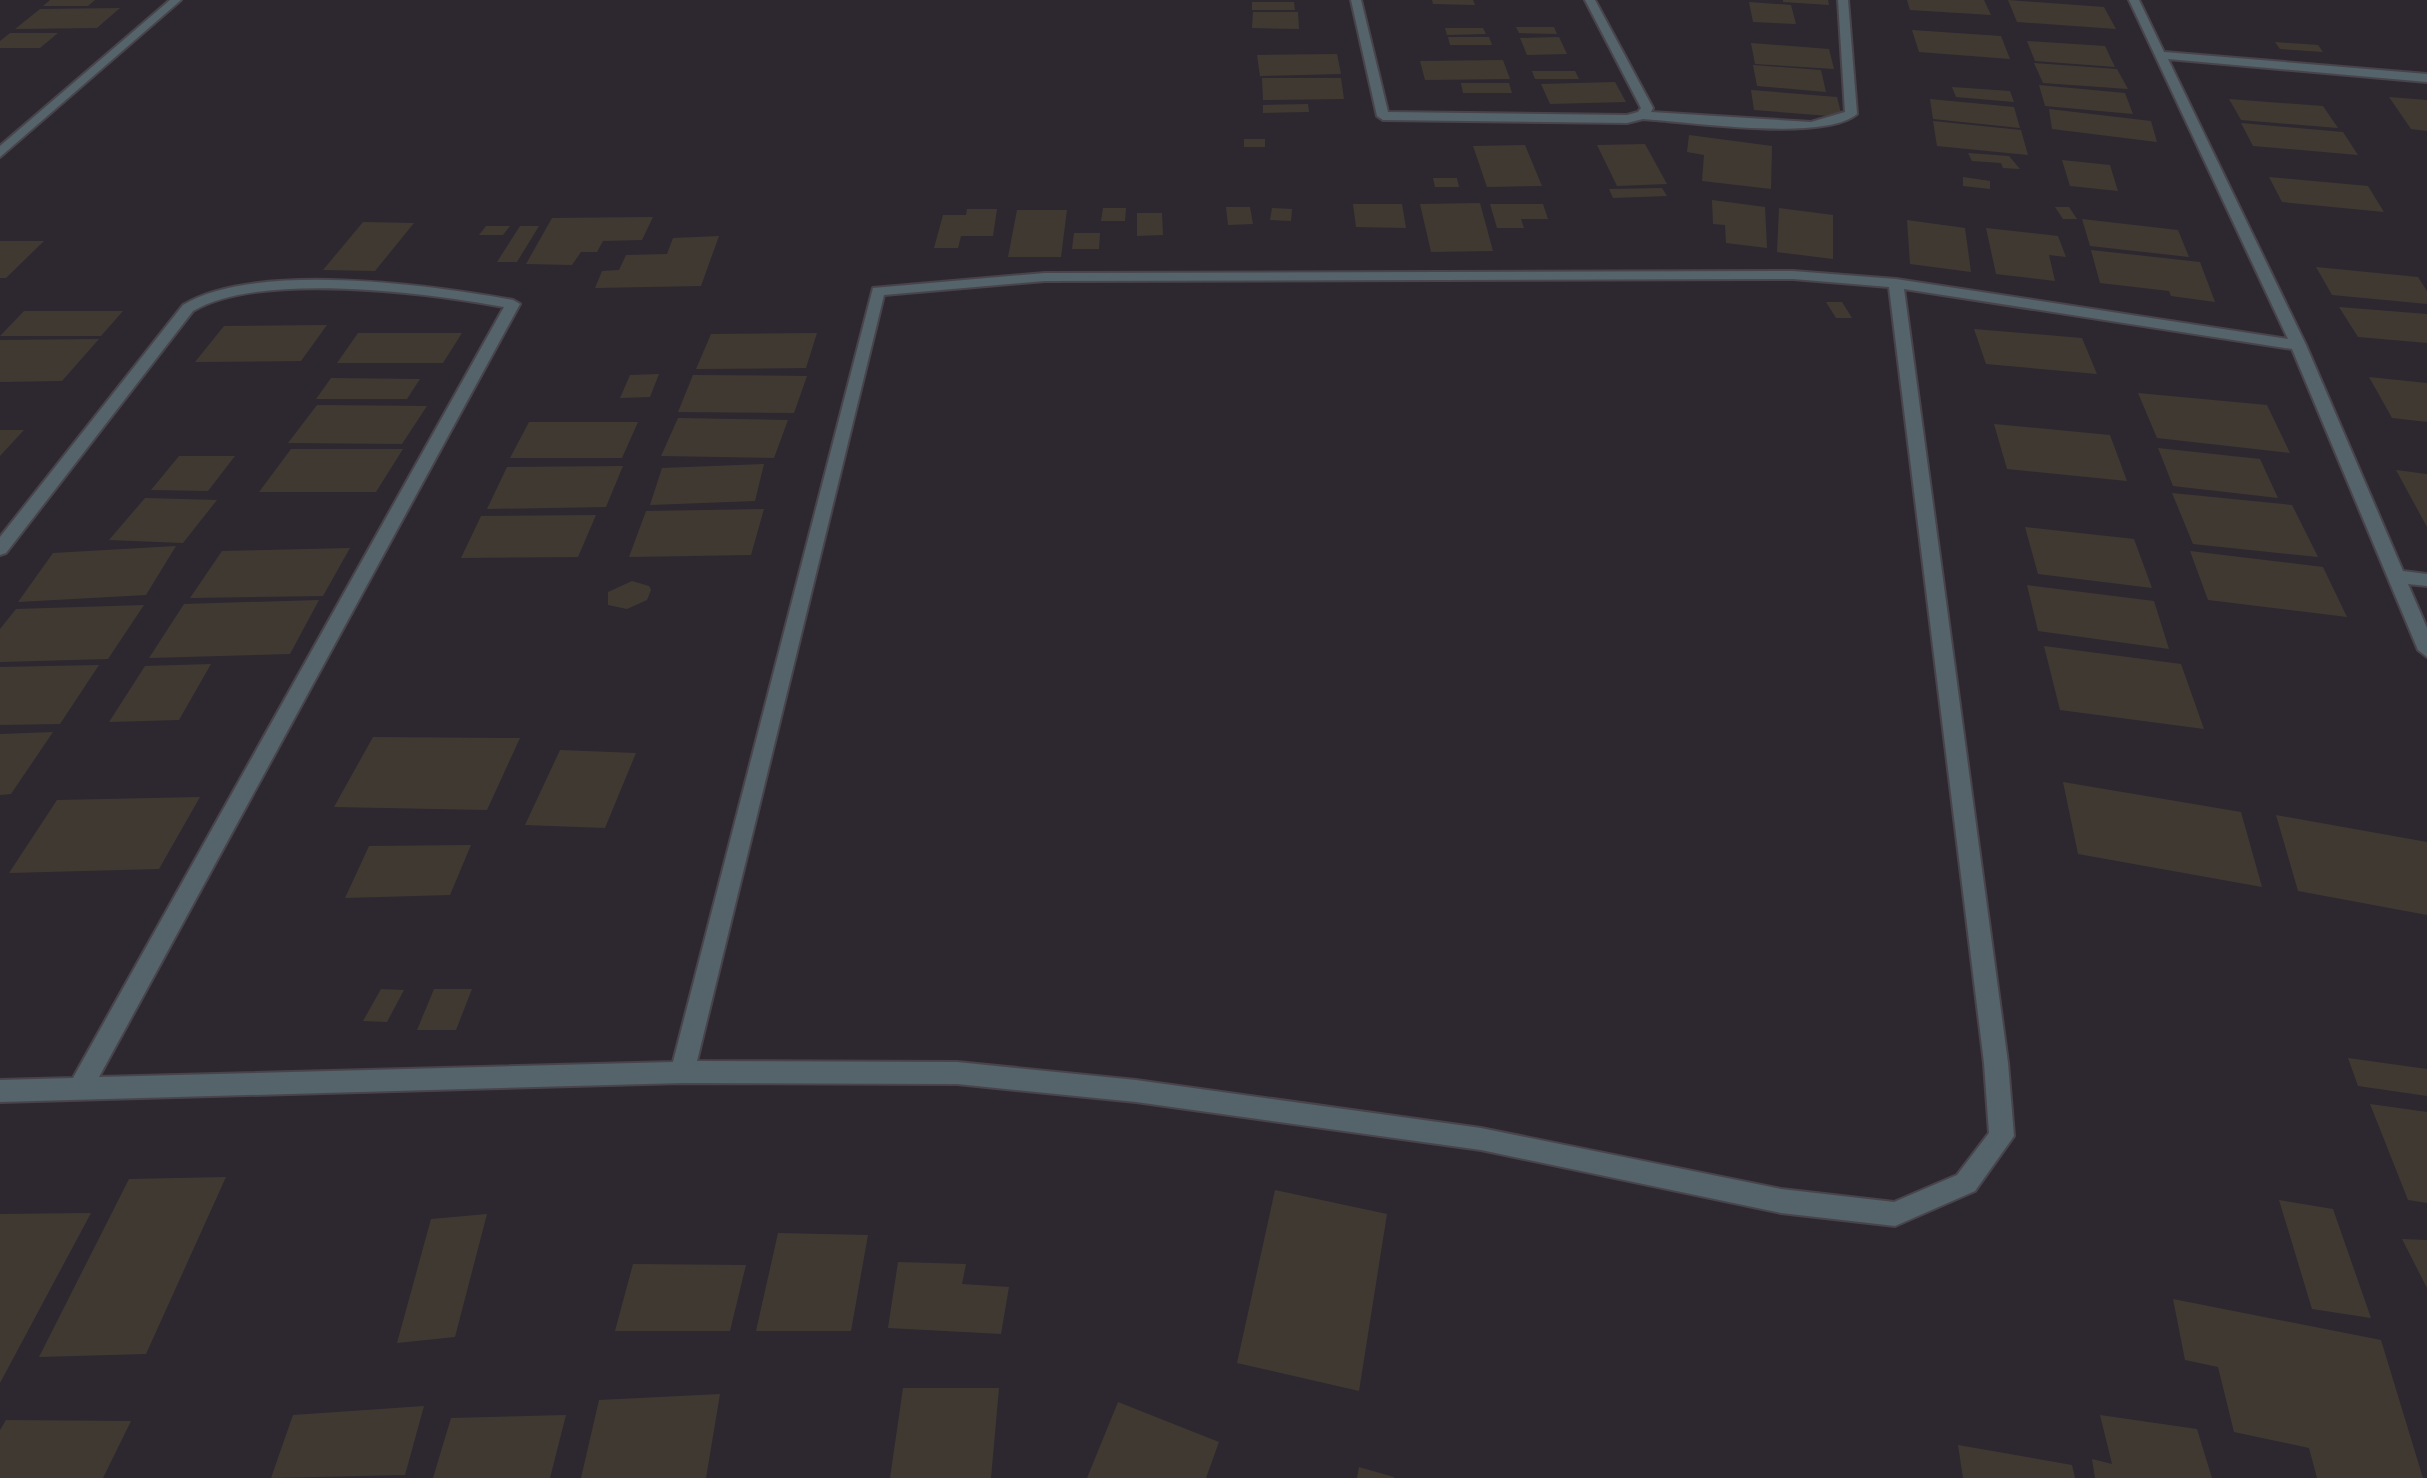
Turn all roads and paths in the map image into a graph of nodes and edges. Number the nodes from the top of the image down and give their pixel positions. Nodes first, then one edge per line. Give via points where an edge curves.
1 (176, 0) edge
2 (1356, 0) edge
3 (1590, 0) edge
4 (1843, 0) edge
5 (2134, 0) edge
6 (2161, 55) junction
7 (2427, 78) edge
8 (1643, 115) junction
9 (0, 129) edge
10 (26, 130) junction
11 (0, 153) edge
12 (1896, 283) junction
13 (2298, 345) junction
14 (0, 549) edge
15 (2394, 576) junction
16 (2427, 580) edge
17 (2427, 650) edge
18 (682, 1072) junction
19 (81, 1087) junction
20 (0, 1091) edge

1 - 10 street
2 - 8 street via 1383,116
3 - 8 street via 1647,108
4 - 8 street via 1851,114 1811,126
5 - 6 street
6 - 7 street
6 - 13 street
9 - 10 street
10 - 11 street
12 - 13 street
12 - 18 street via 1778,275 1045,277 878,291
12 - 18 street via 2002,1136 1966,1183 1895,1214 1781,1201 1481,1139 1136,1091 957,1073
13 - 15 street
14 - 19 street via 188,308 208,296 274,285 429,289 513,304
15 - 16 street
15 - 17 street
18 - 19 street
19 - 20 street

